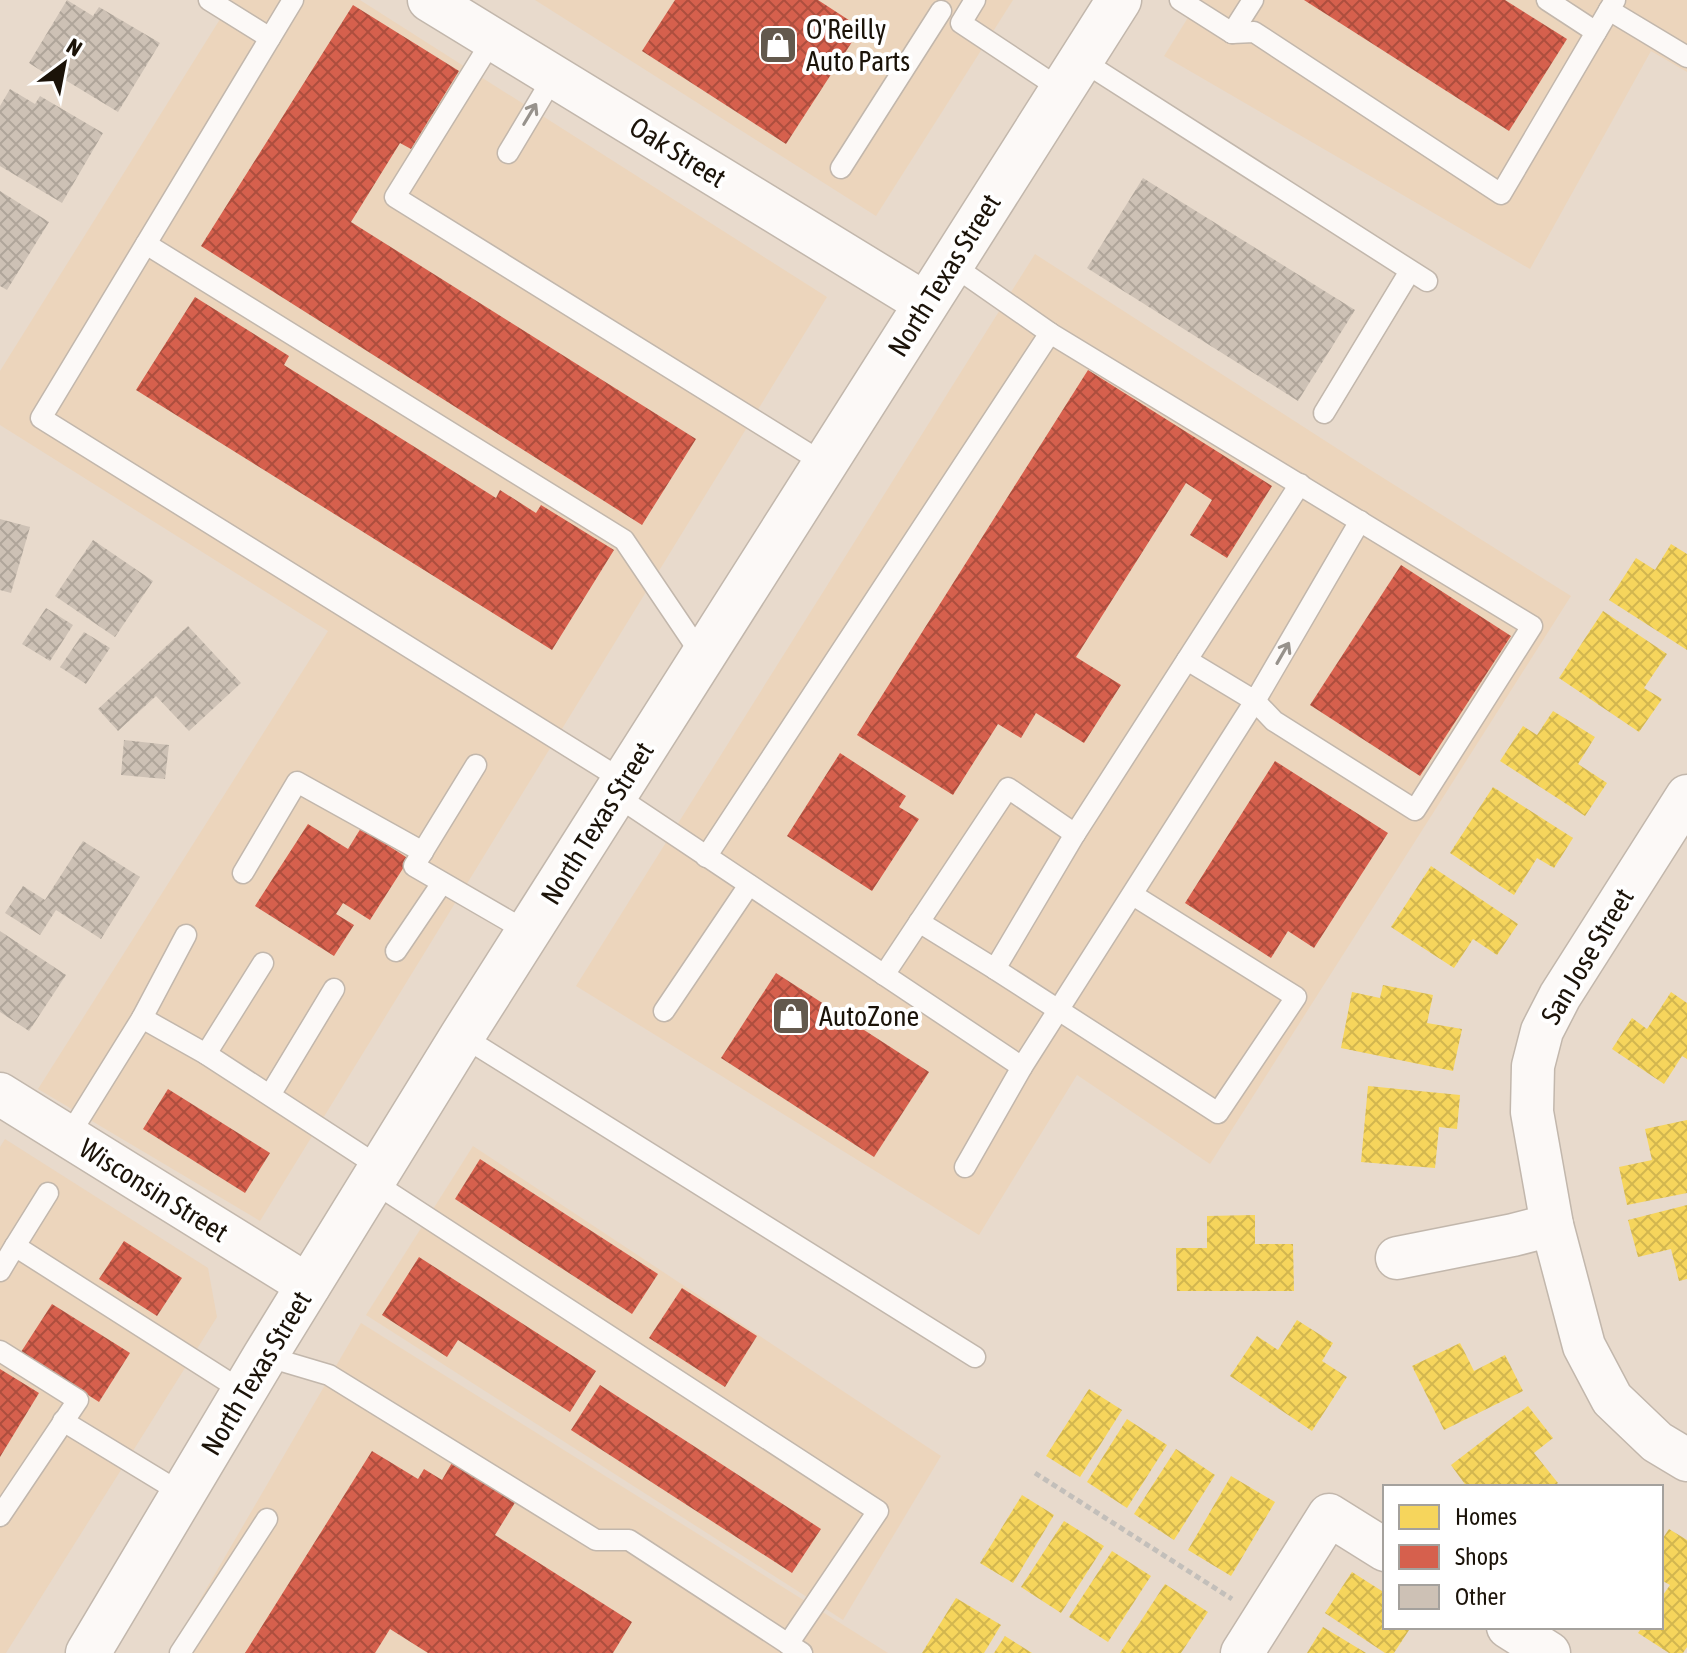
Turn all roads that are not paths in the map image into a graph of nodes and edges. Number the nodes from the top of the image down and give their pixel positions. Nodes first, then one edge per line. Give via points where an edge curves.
1 (209, 0) edge
2 (293, 0) edge
3 (429, 0) edge
4 (975, 0) edge
5 (1119, 0) edge
6 (1180, 0) edge
7 (1253, 0) edge
8 (1547, 0) edge
9 (933, 5) edge
10 (1612, 5) edge
11 (961, 23) junction
12 (476, 24) junction
13 (1596, 32) junction
14 (1232, 33) junction
15 (270, 38) junction
16 (1687, 57) edge
17 (1072, 75) junction
18 (554, 76) junction
19 (508, 153) dead end
20 (841, 168) dead end
21 (146, 244) junction
22 (951, 264) junction
23 (926, 304) junction
24 (1050, 333) junction
25 (1324, 413) dead end
26 (825, 464) junction
27 (1300, 484) junction
28 (1360, 521) junction
29 (703, 657) junction
30 (1187, 660) junction
31 (1255, 701) junction
32 (476, 765) dead end
33 (619, 788) junction
34 (1687, 796) edge
35 (1075, 834) junction
36 (423, 852) junction
37 (706, 857) junction
38 (243, 873) dead end
39 (442, 883) junction
40 (749, 885) junction
41 (1133, 895) junction
42 (919, 922) junction
43 (528, 932) junction
44 (186, 935) dead end
45 (396, 951) dead end
46 (263, 963) dead end
47 (995, 969) junction
48 (884, 975) junction
49 (334, 989) dead end
50 (664, 1011) dead end
51 (1058, 1011) junction
52 (142, 1018) junction
53 (462, 1036) junction
54 (206, 1054) junction
55 (1022, 1067) junction
56 (0, 1094) edge
57 (270, 1095) junction
58 (68, 1137) junction
59 (965, 1167) dead end
60 (377, 1175) junction
61 (48, 1193) dead end
62 (1552, 1225) junction
63 (15, 1246) junction
64 (1397, 1258) dead end
65 (0, 1271) edge
66 (309, 1286) junction
67 (0, 1351) edge
68 (975, 1357) dead end
69 (255, 1374) junction
70 (63, 1421) junction
71 (1687, 1460) edge
72 (183, 1494) junction
73 (0, 1516) edge
74 (267, 1519) dead end
75 (1383, 1549) edge
76 (1511, 1629) edge
77 (1253, 1636) edge
78 (795, 1648) edge
79 (88, 1653) edge
80 (180, 1653) edge
81 (1549, 1653) edge

1 - 15 lane
2 - 15 lane
3 - 12 street, Oak Street
4 - 11 lane
5 - 17 main road, North Texas Street
6 - 14 lane
7 - 14 lane
8 - 13 lane
9 - 11 lane
9 - 20 lane
10 - 13 lane
10 - 16 lane
11 - 17 lane
12 - 18 street, Oak Street
12 - 26 lane via 446,115 395,197
13 - 14 lane via 1501,194 1254,32
15 - 21 lane
17 - 22 main road, North Texas Street
17 - 25 lane via 1418,276
19 -> 18 lane
18 - 23 street, Oak Street
21 - 29 lane via 624,540
21 - 33 lane via 41,418
22 - 23 main road, North Texas Street
22 - 24 lane
23 - 26 main road, North Texas Street
24 - 27 lane
24 - 37 lane
26 - 29 main road, North Texas Street
27 - 28 lane
27 - 30 lane
31 -> 28 lane
28 - 31 lane via 1532,626 1415,810 1274,721
29 - 33 main road, North Texas Street
30 - 31 lane
30 - 35 lane
31 - 41 lane
32 - 36 lane
33 - 37 lane
33 - 43 main road, North Texas Street
34 - 62 street, San Jose Street via 1542,1031 1533,1066 1532,1112
35 - 42 lane via 1008,788
35 - 47 lane
36 - 38 lane via 297,782
36 - 39 lane via 414,866
37 - 40 lane
39 - 43 lane
39 - 45 lane
40 - 48 lane
40 - 50 lane
41 - 51 lane
41 - 51 lane via 1296,997 1218,1113
42 - 47 lane
42 - 48 lane
43 - 53 main road, North Texas Street
44 - 52 lane
46 - 54 lane
47 - 51 lane
48 - 55 lane
49 - 57 lane
51 - 55 lane
52 - 54 lane
52 - 58 lane
53 - 60 main road, North Texas Street
53 - 68 lane
54 - 57 lane
55 - 59 lane
56 - 58 street, Wisconsin Street
57 - 60 lane
58 - 66 street, Wisconsin Street
60 - 66 main road, North Texas Street
60 - 78 lane via 878,1511
61 - 63 lane
62 - 64 street
62 - 71 street, San Jose Street via 1584,1346 1612,1399 1657,1442
63 - 65 lane
63 - 69 lane
66 - 69 main road, North Texas Street
67 - 70 lane via 78,1400
69 - 72 main road, North Texas Street
69 - 78 lane via 329,1375 596,1540 629,1540
70 - 72 lane
70 - 73 lane
72 - 79 main road, North Texas Street
74 - 80 lane
75 - 77 street via 1329,1515
76 - 81 street

